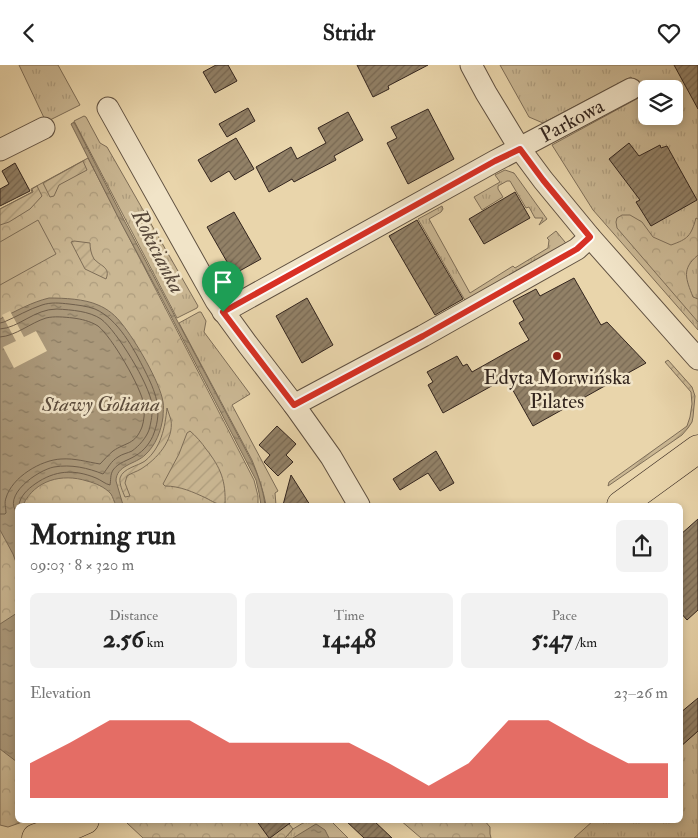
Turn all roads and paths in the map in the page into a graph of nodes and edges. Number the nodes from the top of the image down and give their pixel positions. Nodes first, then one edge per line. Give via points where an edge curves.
1 (471, 65) edge
2 (631, 89) dead end
3 (108, 108) dead end
4 (44, 128) dead end
5 (520, 149) junction
6 (0, 150) edge
7 (590, 237) junction
8 (223, 312) junction
9 (698, 359) edge
10 (294, 405) junction
11 (698, 449) edge
12 (358, 503) edge
13 (624, 503) edge
14 (78, 823) edge
15 (36, 838) edge

1 - 5 street
2 - 5 street, Parkowa
3 - 8 street
4 - 6 street
5 - 7 street
5 - 8 street, Parkowa
7 - 9 street
7 - 10 street via 577,249
8 - 10 street
10 - 12 street via 331,457
11 - 13 main road
14 - 15 main road

